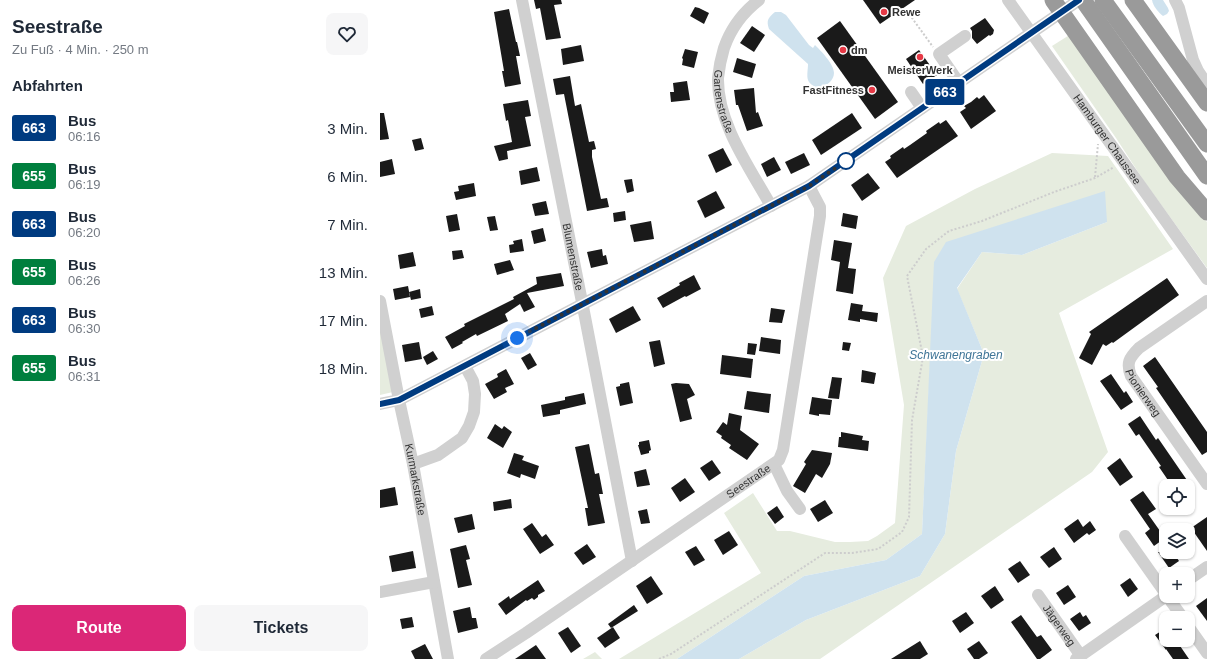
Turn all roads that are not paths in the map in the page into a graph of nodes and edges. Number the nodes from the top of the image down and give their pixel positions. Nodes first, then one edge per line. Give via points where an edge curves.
1 (522, 0) edge
2 (759, 0) edge
3 (1008, 0) edge
4 (1079, 0) edge
5 (1083, 0) edge
6 (1133, 0) edge
7 (1175, 0) edge
8 (1058, 6) edge
9 (1102, 8) edge
10 (1032, 32) junction
11 (965, 36) dead end
12 (959, 83) junction
13 (1207, 84) edge
14 (911, 92) dead end
15 (1207, 103) edge
16 (922, 108) junction
17 (1207, 144) edge
18 (1207, 176) edge
19 (809, 186) junction
20 (771, 206) junction
21 (1207, 212) edge
22 (1207, 278) edge
23 (380, 301) edge
24 (1207, 301) edge
25 (583, 304) junction
26 (465, 366) junction
27 (399, 400) junction
28 (380, 404) edge
29 (413, 464) junction
30 (774, 464) junction
31 (1207, 484) edge
32 (800, 509) dead end
33 (1125, 536) dead end
34 (632, 561) junction
35 (1207, 567) edge
36 (1195, 575) edge
37 (434, 582) junction
38 (1159, 585) edge
39 (380, 592) edge
40 (1038, 595) dead end
41 (1159, 600) edge
42 (1195, 636) edge
43 (1207, 653) edge
44 (1079, 657) edge
45 (448, 659) edge
46 (486, 659) edge

1 - 25 street, Blumenstraße
2 - 20 street, Gartenstraße via 745,12 732,29 720,64 718,79 720,101 736,145
3 - 10 street, Hamburger Chaussee
4 - 8 street
5 - 9 highway
6 - 15 highway
7 - 13 street via 1192,60
8 - 10 street
8 - 21 highway via 1177,177
9 - 17 highway
9 - 18 highway
10 - 12 street
10 - 22 street, Hamburger Chaussee
11 - 12 street via 939,54
12 - 16 street
14 - 16 street
16 - 19 street
19 - 20 street
19 - 30 street, Seestraße via 820,207 820,216 783,450 779,460
20 - 25 street
23 - 27 street, Kurmarkstraße
24 - 31 street, Pionierweg via 1139,348 1132,354 1128,368 1131,376
25 - 26 street
25 - 34 street, Blumenstraße
26 - 27 street
26 - 29 street via 473,381 475,394 474,412 469,426 462,438 438,455
27 - 28 street
27 - 29 street, Kurmarkstraße
29 - 37 street, Kurmarkstraße
30 - 32 street via 787,491
30 - 34 street, Seestraße
33 - 38 street
34 - 46 street, Seestraße
35 - 36 street
37 - 39 street
37 - 45 street, Kurmarkstraße
40 - 44 street, Jägerweg
41 - 44 street
42 - 43 street

